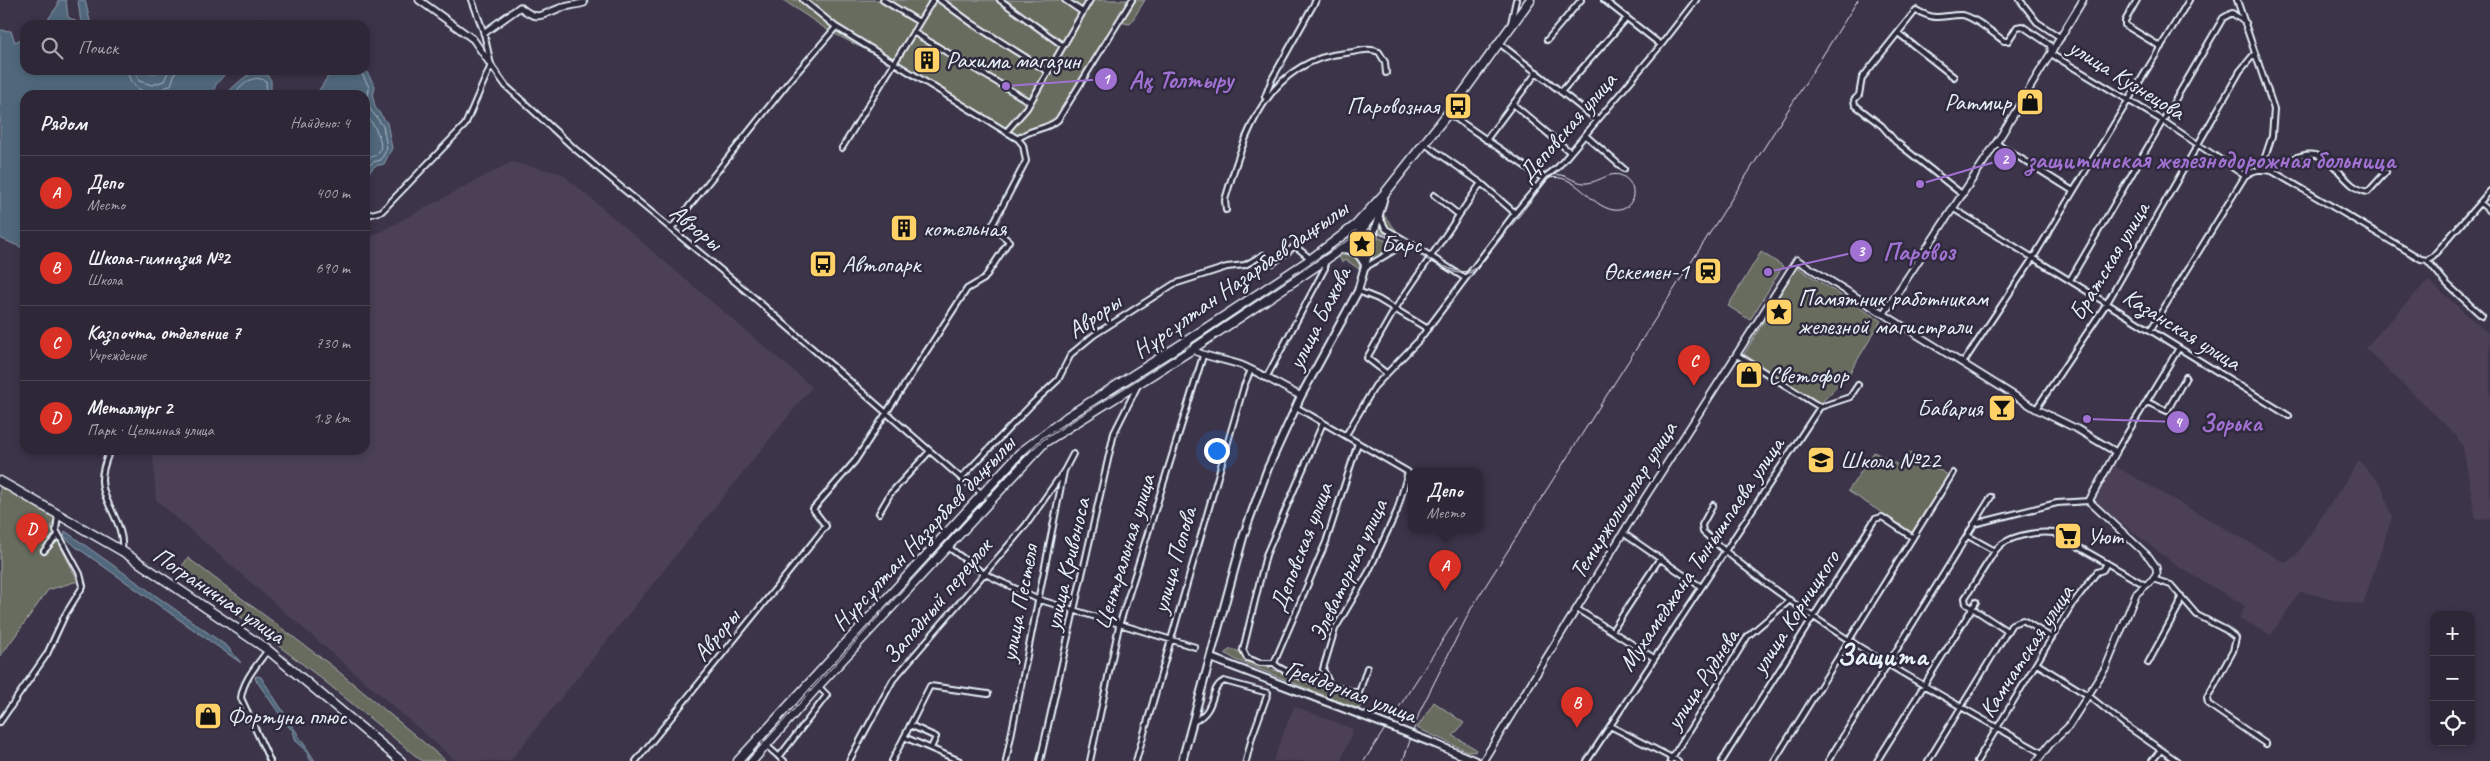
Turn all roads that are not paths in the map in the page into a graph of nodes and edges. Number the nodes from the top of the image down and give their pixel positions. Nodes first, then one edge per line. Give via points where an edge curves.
1 (419, 0) edge
2 (472, 0) edge
3 (804, 0) edge
4 (883, 0) edge
5 (933, 0) edge
6 (940, 0) edge
7 (1000, 0) edge
8 (1065, 0) edge
9 (1090, 0) edge
10 (1132, 0) edge
11 (1316, 0) edge
12 (1516, 0) edge
13 (1530, 0) edge
14 (1581, 0) edge
15 (1604, 0) edge
16 (1696, 0) edge
17 (2020, 0) edge
18 (2083, 0) edge
19 (2137, 0) edge
20 (2189, 0) edge
21 (2237, 0) edge
22 (584, 3) dead end
23 (1081, 12) junction
24 (1627, 18) junction
25 (919, 22) junction
26 (2246, 23) junction
27 (836, 27) junction
28 (1509, 30) junction
29 (913, 32) junction
30 (484, 33) junction
31 (1898, 33) junction
32 (2061, 38) junction
33 (1547, 40) dead end
34 (1499, 43) junction
35 (1062, 45) junction
36 (1661, 45) junction
37 (2161, 46) junction
38 (2052, 54) junction
39 (2255, 54) junction
40 (894, 64) junction
41 (491, 65) junction
42 (1048, 71) junction
43 (1386, 72) dead end
44 (1538, 72) junction
45 (1954, 77) dead end
46 (1561, 92) junction
47 (2128, 100) junction
48 (1263, 101) junction
49 (1030, 102) junction
50 (1513, 104) junction
51 (1448, 114) junction
52 (1597, 120) junction
53 (2163, 121) junction
54 (1006, 132) junction
55 (1584, 135) junction
56 (1018, 139) junction
57 (1486, 140) junction
58 (1423, 143) junction
59 (1996, 143) junction
60 (2198, 144) junction
61 (842, 148) dead end
62 (1570, 152) junction
63 (1624, 169) dead end
64 (2261, 169) junction
65 (2272, 171) junction
66 (2386, 172) dead end
67 (2246, 176) junction
68 (1545, 177) junction
69 (1481, 183) junction
70 (2073, 191) junction
71 (2490, 191) edge
72 (1385, 193) junction
73 (1434, 195) dead end
74 (1963, 195) junction
75 (2480, 203) junction
76 (1954, 209) junction
77 (1226, 210) dead end
78 (2490, 211) edge
79 (1515, 213) junction
80 (370, 214) edge
81 (1459, 215) junction
82 (1380, 218) junction
83 (671, 229) junction
84 (1408, 242) junction
85 (1339, 249) junction
86 (1263, 255) dead end
87 (1430, 256) junction
88 (2033, 258) junction
89 (1311, 259) junction
90 (2427, 260) junction
91 (1324, 261) junction
92 (1273, 263) dead end
93 (1366, 267) junction
94 (1465, 278) junction
95 (2070, 280) junction
96 (1358, 291) junction
97 (2107, 303) junction
98 (1395, 309) junction
99 (1884, 313) junction
100 (2482, 316) dead end
101 (1428, 329) junction
102 (2151, 329) junction
103 (1182, 344) junction
104 (2179, 348) junction
105 (1190, 350) junction
106 (1737, 354) junction
107 (1203, 356) junction
108 (1963, 363) junction
109 (1252, 370) junction
110 (1386, 373) junction
111 (1138, 377) junction
112 (2186, 377) dead end
113 (1265, 379) junction
114 (1858, 385) dead end
115 (1301, 396) junction
116 (2147, 402) junction
117 (1296, 407) junction
118 (1820, 407) junction
119 (2036, 409) junction
120 (885, 411) junction
121 (2289, 416) dead end
122 (1323, 423) junction
123 (1346, 435) junction
124 (1358, 443) junction
125 (930, 450) junction
126 (2116, 452) junction
127 (1073, 454) dead end
128 (108, 455) edge
129 (1064, 472) junction
130 (1953, 473) dead end
131 (961, 478) junction
132 (0, 481) edge
133 (982, 494) junction
134 (1991, 497) dead end
135 (990, 500) junction
136 (2089, 501) junction
137 (1713, 505) dead end
138 (879, 513) dead end
139 (58, 515) junction
140 (1974, 524) junction
141 (1623, 533) junction
142 (58, 535) junction
143 (1968, 536) junction
144 (1912, 537) junction
145 (948, 547) junction
146 (44, 551) dead end
147 (122, 551) junction
148 (1725, 551) junction
149 (1995, 552) junction
150 (1660, 558) junction
151 (2107, 564) junction
152 (983, 573) junction
153 (2154, 579) junction
154 (2145, 585) junction
155 (1701, 587) junction
156 (2181, 596) junction
157 (1037, 599) junction
158 (1790, 600) junction
159 (1976, 602) dead end
160 (1577, 609) junction
161 (1972, 609) junction
162 (1075, 612) junction
163 (1813, 616) junction
164 (1119, 626) junction
165 (1612, 631) junction
166 (2007, 631) junction
167 (2052, 638) junction
168 (1169, 640) junction
169 (1849, 640) junction
170 (1196, 647) dead end
171 (268, 650) junction
172 (1211, 658) junction
173 (1654, 658) junction
174 (1274, 663) junction
175 (1888, 663) junction
176 (2148, 663) dead end
177 (2037, 664) junction
178 (1367, 668) dead end
179 (1330, 685) junction
180 (1925, 685) junction
181 (818, 686) junction
182 (988, 694) dead end
183 (2089, 696) junction
184 (1962, 707) junction
185 (0, 722) edge
186 (1193, 722) junction
187 (910, 725) junction
188 (1610, 726) junction
189 (1998, 727) junction
190 (904, 736) junction
191 (759, 738) junction
192 (2266, 744) dead end
193 (766, 746) junction
194 (931, 748) junction
195 (2161, 750) junction
196 (2042, 753) junction
197 (779, 758) junction
198 (1671, 759) edge
199 (270, 761) edge
200 (401, 761) edge
201 (636, 761) edge
202 (738, 761) edge
203 (752, 761) edge
204 (784, 761) edge
205 (849, 761) edge
206 (892, 761) edge
207 (960, 761) edge
208 (1006, 761) edge
209 (1040, 761) edge
210 (1090, 761) edge
211 (1136, 761) edge
212 (1182, 761) edge
213 (1246, 761) edge
214 (1476, 761) edge
215 (1483, 761) edge
216 (1587, 761) edge
217 (1678, 761) edge
218 (1722, 761) edge
219 (1774, 761) edge
220 (1828, 761) edge
221 (1877, 761) edge
222 (1928, 761) edge
223 (1977, 761) edge
224 (2037, 761) edge
225 (2152, 761) edge
226 (2177, 761) edge

1 - 41 street via 473,39
2 - 30 street
3 - 27 street
4 - 25 street
5 - 25 street
6 - 42 street
7 - 35 street
8 - 23 street
9 - 23 street
10 - 56 street via 1058,120 1050,127 1033,129
11 - 48 street
12 - 28 street
13 - 28 highway, улица Бажова
14 - 33 street
15 - 24 street
16 - 36 street, Деповская улица
17 - 32 street via 2030,15
18 - 32 street
19 - 37 street via 2124,21 2125,25
20 - 37 street
21 - 26 street
22 - 30 street via 542,16 531,16 520,7
23 - 35 street
24 - 36 street
24 - 46 street
25 - 29 street
26 - 39 street
26 - 53 street via 2232,13 2223,18
27 - 40 street
27 - 83 street
28 - 34 highway, улица Бажова
29 - 40 street
29 - 49 street
30 - 41 street
31 - 38 street, улица Кузнецова via 1916,10 1925,16 1961,15 2004,41 2008,41 2017,27 2022,26 2050,45
31 - 45 street
31 - 74 street, улица Кузнецова via 1862,78 1855,105
32 - 38 street
34 - 44 street
34 - 51 highway, улица Бажова
35 - 42 street
36 - 52 street, Деповская улица
37 - 47 street
38 - 47 street, улица Кузнецова
38 - 59 street
39 - 60 street, Братская улица via 2240,71
39 - 64 street via 2274,109 2272,136
40 - 54 street
40 - 61 street
41 - 80 street via 464,125 413,181 382,210
41 - 83 street, Авроры via 506,86 575,149
42 - 49 street
43 - 48 street via 1383,57 1373,50 1336,54 1305,64
44 - 46 street
44 - 50 street
46 - 52 street
47 - 53 street, улица Кузнецова
47 - 70 street
48 - 77 street via 1235,166 1224,200
49 - 54 street
50 - 57 street
50 - 62 street
51 - 57 street
51 - 58 highway, улица Бажова
52 - 55 street, Деповская улица
53 - 60 street, улица Кузнецова
53 - 95 street
54 - 56 street
55 - 62 street, Деповская улица
55 - 63 street
56 - 120 street via 1023,145 1026,161 993,224 994,229 1009,241 984,279 967,289
57 - 68 street
58 - 69 street
58 - 72 highway, улица Бажова
59 - 70 street
59 - 74 street
60 - 67 street, улица Кузнецова
60 - 97 street, Братская улица
62 - 68 street, Деповская улица via 1552,174
64 - 65 street
64 - 67 street via 2252,170
65 - 66 street via 2300,156 2320,156 2357,187 2368,192
65 - 90 street
67 - 102 street
68 - 79 street, Деповская улица
69 - 79 street
69 - 81 street
70 - 88 street
71 - 75 street
72 - 82 main road, улица Бажова
72 - 85 highway, Нұрсұлтан Назарбаев даңғылы via 1357,236
72 - 89 highway, Нұрсұлтан Назарбаев даңғылы via 1356,226
73 - 81 street
74 - 76 street
75 - 78 street
75 - 90 street
76 - 88 street, Казанская улица
76 - 99 street
79 - 94 street, Деповская улица
81 - 87 street
82 - 84 street via 1386,229
82 - 93 main road, улица Бажова
83 - 120 street, Авроры
84 - 87 street
84 - 93 street
85 - 91 highway, Нұрсұлтан Назарбаев даңғылы
85 - 93 main road via 1350,248
86 - 131 street, Авроры via 1245,265 1174,284 1094,335 1071,354 1058,380
87 - 94 street
87 - 98 street
88 - 95 street, Казанская улица
88 - 108 street
89 - 92 street via 1295,246
89 - 103 highway, Нұрсұлтан Назарбаев даңғылы
90 - 100 street via 2447,284
91 - 105 highway, Нұрсұлтан Назарбаев даңғылы
91 - 113 street via 1325,268
93 - 96 main road, улица Бажова
94 - 101 street, Деповская улица
95 - 97 street, Казанская улица
96 - 98 street
96 - 115 main road, улица Бажова
97 - 102 street, Казанская улица
97 - 119 street, Братская улица
98 - 101 street
98 - 110 street via 1367,358
99 - 106 street, Темиржолшылар улица via 1797,260
99 - 108 street
101 - 110 street, Деповская улица
102 - 104 street, Казанская улица
103 - 105 street
103 - 111 highway, Нұрсұлтан Назарбаев даңғылы
104 - 116 street
104 - 121 street, Казанская улица
105 - 107 street
105 - 111 highway, Нұрсұлтан Назарбаев даңғылы
106 - 118 street
106 - 141 street, Темиржолшылар улица
107 - 109 street
107 - 164 street, Центральная улица
108 - 119 street
109 - 113 street
109 - 168 street, улица Попова via 1244,386
110 - 123 street, Деповская улица
111 - 133 highway, Нұрсұлтан Назарбаев даңғылы via 1041,436 1020,453
111 - 135 highway, Нұрсұлтан Назарбаев даңғылы via 1044,442
111 - 162 street, улица Кривоноса via 1114,433
112 - 116 street via 2167,411
113 - 115 street
114 - 118 street via 1850,397
115 - 117 main road, улица Бажова
116 - 126 street
117 - 122 street
117 - 172 main road, улица Бажова via 1268,468 1244,534
118 - 148 street, Мухамеджана Тынышпаева улица
119 - 126 street
120 - 125 street, Авроры
120 - 201 street, Авроры via 855,461 813,509 826,526
122 - 123 street
122 - 174 street via 1266,555 1243,650 1247,658 1260,663
123 - 124 street
124 - 174 street, Деповская улица via 1326,542
124 - 179 street, Элеваторная улица via 1408,472 1404,494 1383,543 1335,629 1323,669
125 - 131 street, Авроры
125 - 138 street via 890,494
126 - 136 street
127 - 129 street, улица Пестеля
128 - 147 street via 102,482 123,537
129 - 152 street, Западный переулок via 1026,525
129 - 157 street, улица Пестеля
130 - 144 street
131 - 133 street, Авроры
132 - 139 highway, Пограничная улица
133 - 135 street, Авроры
133 - 191 highway, Нұрсұлтан Назарбаев даңғылы
134 - 140 street
135 - 145 highway, Нұрсұлтан Назарбаев даңғылы
136 - 140 street via 2058,503
136 - 153 street via 2149,558 2156,567
137 - 148 street via 1702,525 1703,532
139 - 142 street
139 - 147 highway, Пограничная улица
140 - 143 street
141 - 150 street
141 - 160 street, Темиржолшылар улица
142 - 146 street
142 - 185 street via 80,574 83,586 46,654
143 - 149 street
143 - 175 street
144 - 163 street, улица Корницкого via 1882,518 1875,519
144 - 169 street
145 - 152 street
145 - 181 highway, Нұрсұлтан Назарбаев даңғылы
147 - 171 highway, Пограничная улица
148 - 155 street, Мухамеджана Тынышпаева улица
148 - 158 street
149 - 151 street via 2000,544 2008,541 2044,532 2054,533
149 - 161 street via 1965,598
150 - 155 street
150 - 165 street
151 - 154 street
151 - 167 street, Камчатская улица via 2071,606
152 - 157 street
152 - 205 street, Западный переулок via 893,680
153 - 154 street
153 - 156 street via 2171,585
154 - 183 street via 2136,594 2106,667
155 - 173 street, Мухамеджана Тынышпаева улица
156 - 176 street via 2179,606
156 - 192 street via 2203,620 2236,638 2207,698 2208,704
157 - 162 street
157 - 208 street, улица Пестеля
158 - 163 street
158 - 198 street, улица Руднева via 1748,636
159 - 161 street
160 - 165 street
160 - 215 street, Темиржолшылар улица
161 - 166 street
161 - 180 street
162 - 164 street
162 - 209 street, улица Кривоноса
163 - 169 street
163 - 218 street, улица Корницкого
164 - 168 street
164 - 210 street, Центральная улица
165 - 173 street
166 - 167 street via 2017,621 2023,620
166 - 184 street
167 - 177 street, Камчатская улица
168 - 170 street
168 - 211 street, улица Попова
169 - 175 street
169 - 219 street
171 - 199 street via 248,678 241,698
171 - 200 highway, Пограничная улица
172 - 186 main road, улица Бажова
172 - 214 main road, Грейдерная улица, bridge
173 - 188 street, Мухамеджана Тынышпаева улица
174 - 179 street via 1278,668
175 - 180 street
175 - 220 street
177 - 183 street
177 - 189 street, Камчатская улица
178 - 179 street via 1359,693
180 - 184 street
180 - 221 street
181 - 193 highway, Нұрсұлтан Назарбаев даңғылы
181 - 197 street via 827,695
182 - 187 street via 930,686
183 - 195 street
183 - 196 street via 2068,727
184 - 189 street
184 - 222 street
186 - 212 main road, улица Бажова
186 - 213 street via 1207,713 1218,686 1224,681 1268,693
187 - 190 street
187 - 194 street via 936,737
188 - 198 street
188 - 216 street, Мухамеджана Тынышпаева улица
189 - 196 street
189 - 223 street, Камчатская улица
190 - 194 street
190 - 206 street
191 - 193 street
191 - 202 highway, Нұрсұлтан Назарбаев даңғылы
193 - 197 street
193 - 203 highway, Нұрсұлтан Назарбаев даңғылы
194 - 207 street
195 - 225 street
195 - 226 street
196 - 224 street
197 - 204 street
198 - 217 street

